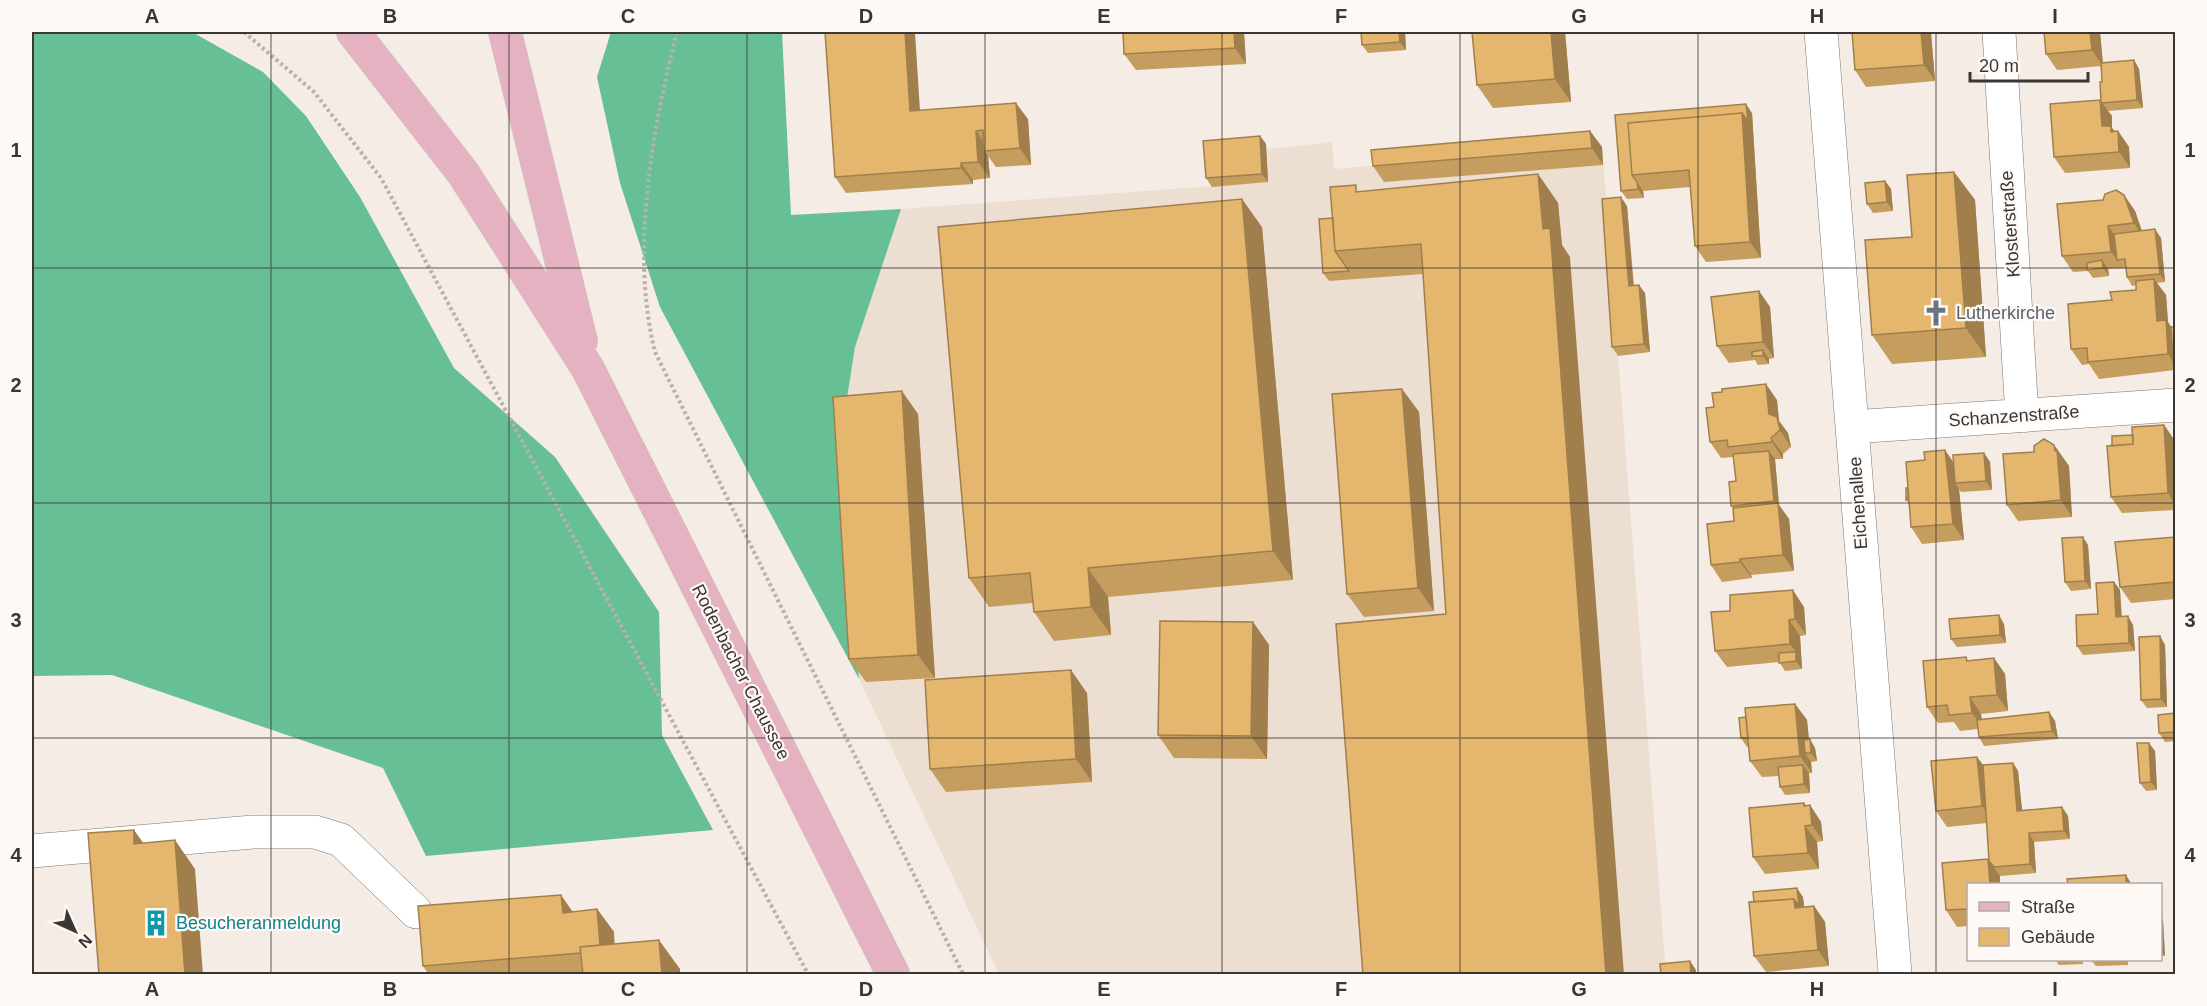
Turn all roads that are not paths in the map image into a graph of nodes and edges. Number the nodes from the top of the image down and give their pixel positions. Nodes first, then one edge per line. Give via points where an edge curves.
1 (353, 32) edge
2 (505, 32) edge
3 (1821, 32) edge
4 (1999, 32) edge
5 (588, 369) junction
6 (2175, 405) edge
7 (2022, 416) junction
8 (1852, 427) junction
9 (32, 851) edge
10 (416, 912) edge
11 (890, 971) edge
12 (1895, 975) edge

1 - 5 main road via 463,173
2 - 5 main road
3 - 8 street, Eichenallee
4 - 7 street, Klosterstraße
5 - 11 main road, Rodenbacher Chaussee
6 - 7 street, Schanzenstraße
7 - 8 street, Schanzenstraße
8 - 12 street, Eichenallee
9 - 10 street via 262,832 315,832 340,840

